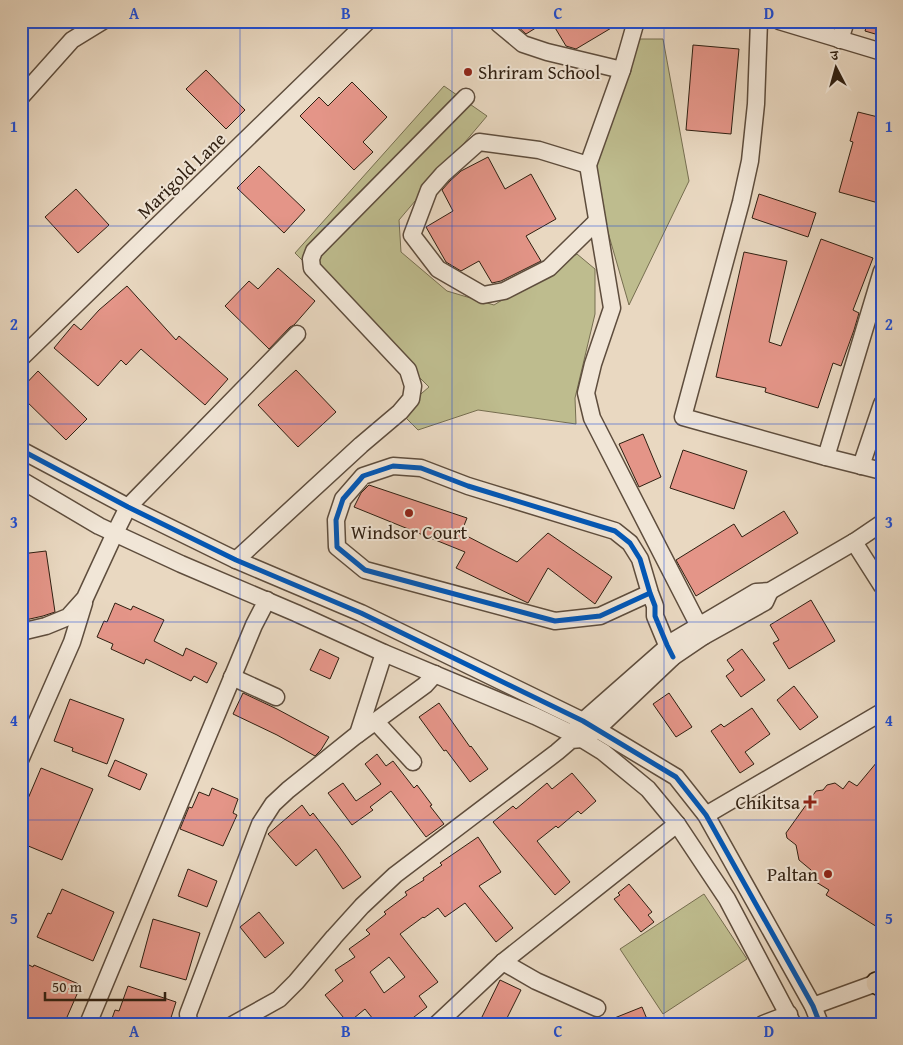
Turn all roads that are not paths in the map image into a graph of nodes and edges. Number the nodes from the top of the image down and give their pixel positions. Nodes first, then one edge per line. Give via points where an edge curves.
1 (76, 21) edge
2 (103, 21) edge
3 (368, 21) edge
4 (497, 21) edge
5 (636, 21) edge
6 (759, 21) edge
7 (779, 21) edge
8 (846, 21) edge
9 (72, 40) junction
10 (840, 40) junction
11 (882, 52) edge
12 (622, 70) junction
13 (21, 97) edge
14 (466, 97) dead end
15 (588, 165) junction
16 (597, 221) junction
17 (882, 272) edge
18 (297, 334) dead end
19 (21, 358) edge
20 (882, 404) edge
21 (21, 450) edge
22 (826, 457) junction
23 (861, 466) junction
24 (882, 471) edge
25 (21, 480) edge
26 (128, 507) junction
27 (882, 524) edge
28 (115, 533) junction
29 (854, 542) junction
30 (236, 560) junction
31 (882, 586) edge
32 (85, 598) junction
33 (652, 599) junction
34 (267, 600) junction
35 (701, 631) junction
36 (21, 632) edge
37 (674, 648) junction
38 (384, 653) junction
39 (435, 674) junction
40 (232, 677) junction
41 (276, 697) dead end
42 (882, 712) edge
43 (376, 722) junction
44 (589, 725) junction
45 (358, 734) junction
46 (575, 738) junction
47 (21, 758) edge
48 (413, 762) dead end
49 (706, 815) junction
50 (677, 824) junction
51 (503, 962) junction
52 (880, 983) edge
53 (813, 1006) junction
54 (597, 1008) dead end
55 (791, 1019) edge
56 (88, 1024) edge
57 (189, 1024) edge
58 (234, 1024) edge
59 (437, 1024) edge
60 (763, 1024) edge
61 (820, 1024) edge

1 - 9 street
2 - 9 street
3 - 19 street, Marigold Lane
4 - 12 street via 523,44
5 - 12 street
6 - 22 street via 750,161 683,417
7 - 10 street
8 - 10 street
9 - 13 street
10 - 11 street
12 - 15 street
14 - 30 street via 314,251 311,259 312,268 408,370 413,386 411,399
15 - 16 street
15 - 16 street via 539,150 479,142 429,190 412,235 438,269 483,295 504,291 549,268
16 - 35 street via 612,308 586,393 592,418
17 - 22 street
18 - 26 street
20 - 23 street
21 - 26 street
22 - 23 street
23 - 24 street
25 - 28 street
26 - 28 street
26 - 30 street
27 - 29 street
28 - 32 street
28 - 34 street
29 - 31 street
29 - 35 street via 770,591 765,602
30 - 44 street via 361,613
32 - 36 street via 68,617
32 - 47 street via 72,642
33 - 33 street via 640,559 630,543 615,531 468,486 421,468 393,466 364,476 343,500 336,520 337,547 365,570 555,621 600,616
33 - 37 street via 655,616
34 - 38 street
34 - 40 street
35 - 37 street
37 - 44 street
38 - 39 street
38 - 45 street
39 - 43 street
39 - 46 street via 535,716
40 - 41 street
40 - 56 street
42 - 49 street
43 - 45 street
43 - 48 street
44 - 46 street
44 - 49 street via 676,777
45 - 57 street via 288,790 273,804 260,824 188,1014
46 - 50 street via 603,752 648,789
46 - 58 street via 394,875 279,999
49 - 53 street
50 - 51 street
50 - 55 street via 726,899
51 - 54 street via 536,981
51 - 59 street
52 - 53 street
53 - 61 street
55 - 60 street

